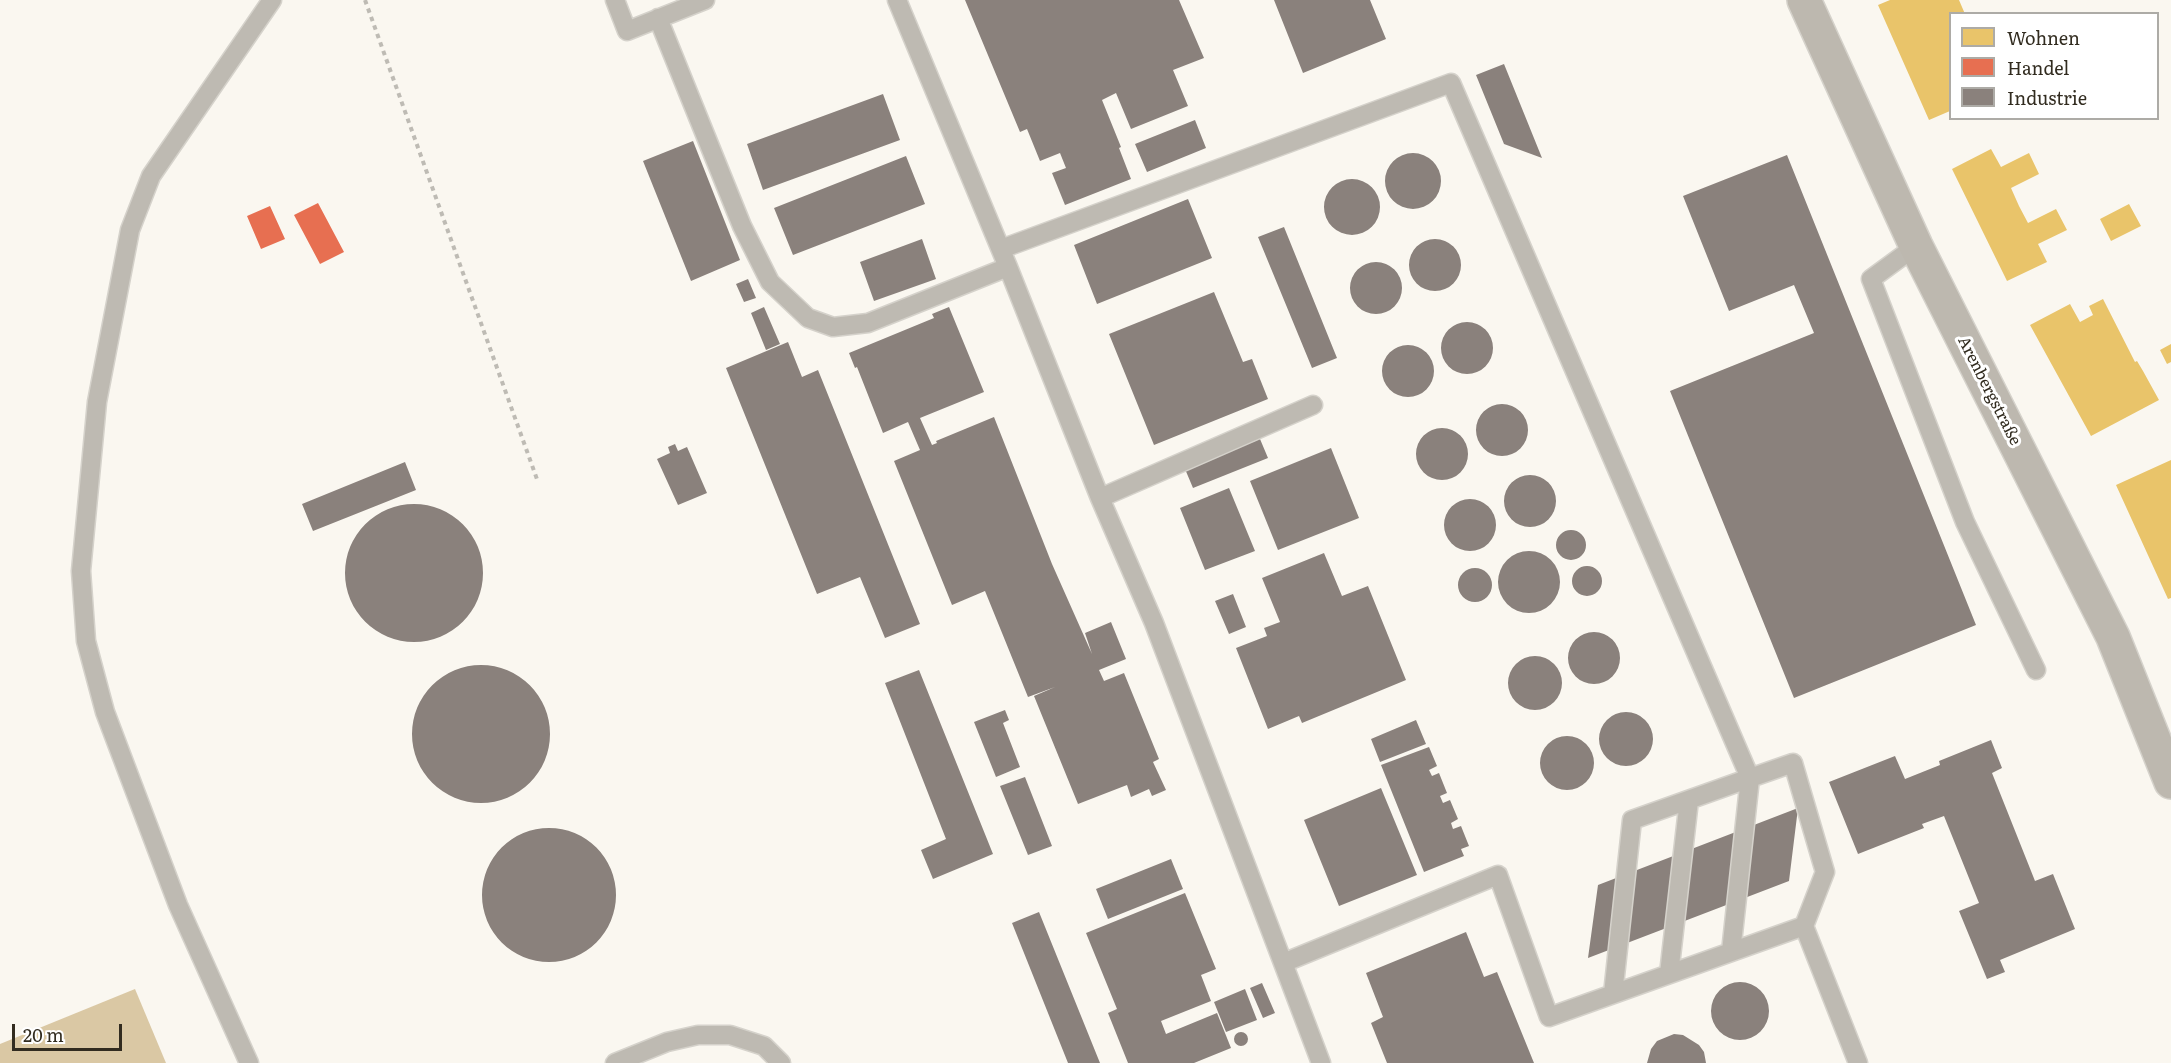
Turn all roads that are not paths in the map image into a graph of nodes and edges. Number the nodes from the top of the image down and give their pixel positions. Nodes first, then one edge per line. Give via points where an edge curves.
1 (272, 0) edge
2 (615, 0) edge
3 (705, 0) edge
4 (897, 0) edge
5 (1804, 0) edge
6 (658, 18) junction
7 (1916, 246) junction
8 (1001, 249) junction
9 (1008, 267) junction
10 (1313, 405) dead end
11 (1100, 498) junction
12 (2036, 670) dead end
13 (1750, 778) junction
14 (2171, 782) edge
15 (1689, 800) junction
16 (1804, 926) junction
17 (1731, 952) junction
18 (1283, 963) junction
19 (1669, 974) junction
20 (1613, 994) junction
21 (249, 1063) edge
22 (615, 1063) edge
23 (781, 1063) edge
24 (1320, 1063) edge
25 (1858, 1063) edge

1 - 21 lane via 151,177 130,230 97,402 81,571 86,641 105,712 178,905
2 - 6 lane via 627,30
3 - 6 lane
4 - 8 lane
5 - 7 street, Arenbergstraße
6 - 9 lane via 742,226 770,282 808,318 833,327 868,323
7 - 12 lane via 1871,279 1965,522
7 - 14 street, Arenbergstraße via 2113,638
8 - 9 lane
8 - 13 lane via 1451,83
9 - 11 lane
10 - 11 lane
11 - 18 lane via 1154,623
13 - 15 lane
13 - 16 lane via 1793,764 1825,872
13 - 17 lane
15 - 19 lane
15 - 20 lane via 1632,820
16 - 17 lane
16 - 25 lane
17 - 19 lane
18 - 20 lane via 1498,875 1549,1017
18 - 24 lane
19 - 20 lane
22 - 23 lane via 667,1042 698,1035 730,1035 764,1046

